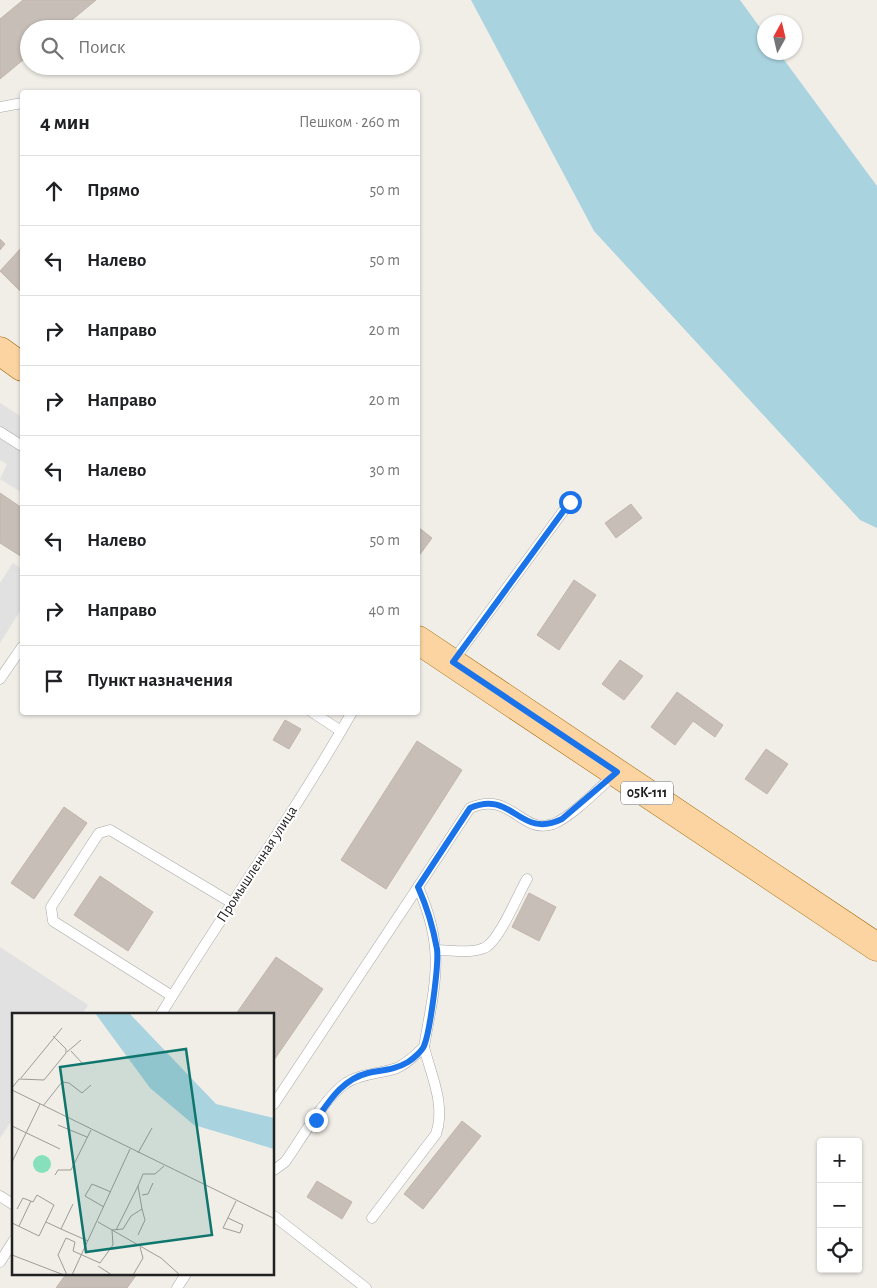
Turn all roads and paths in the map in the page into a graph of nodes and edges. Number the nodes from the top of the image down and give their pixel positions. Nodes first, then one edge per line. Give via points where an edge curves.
1 (20, 103) edge
2 (0, 106) edge
3 (0, 351) edge
4 (20, 365) edge
5 (0, 432) edge
6 (20, 445) edge
7 (570, 502) dead end
8 (420, 641) edge
9 (20, 650) edge
10 (453, 662) junction
11 (0, 679) edge
12 (317, 715) edge
13 (350, 715) edge
14 (341, 731) junction
15 (617, 772) junction
16 (527, 879) dead end
17 (418, 887) junction
18 (232, 903) junction
19 (877, 947) edge
20 (437, 950) junction
21 (172, 996) junction
22 (162, 1013) edge
23 (424, 1047) junction
24 (275, 1102) edge
25 (275, 1169) edge
26 (0, 1196) edge
27 (12, 1204) edge
28 (275, 1217) edge
29 (372, 1218) dead end
30 (12, 1243) edge
31 (0, 1262) edge
32 (185, 1276) edge
33 (177, 1288) edge
34 (366, 1288) edge

1 - 2 lane
3 - 4 main road
5 - 6 lane
7 - 10 lane
8 - 10 main road, 05К-111
9 - 11 lane
10 - 15 main road, 05К-111
12 - 14 lane
13 - 14 lane, Промышленная улица
14 - 18 lane, Промышленная улица
15 - 17 lane via 552,824 527,821 498,804 484,802 470,808
15 - 19 main road, 05К-111
16 - 20 lane via 494,941 485,948 471,951
17 - 20 lane via 432,922
17 - 24 lane
18 - 21 lane, Промышленная улица
18 - 21 lane via 110,830 99,833 51,907 53,921
20 - 23 lane via 437,970
21 - 22 lane, Промышленная улица
23 - 25 lane via 409,1061 395,1068 366,1073 346,1084 334,1094 285,1162
23 - 29 lane via 439,1101 440,1124 436,1134
26 - 27 lane
28 - 34 lane
30 - 31 lane
32 - 33 lane

